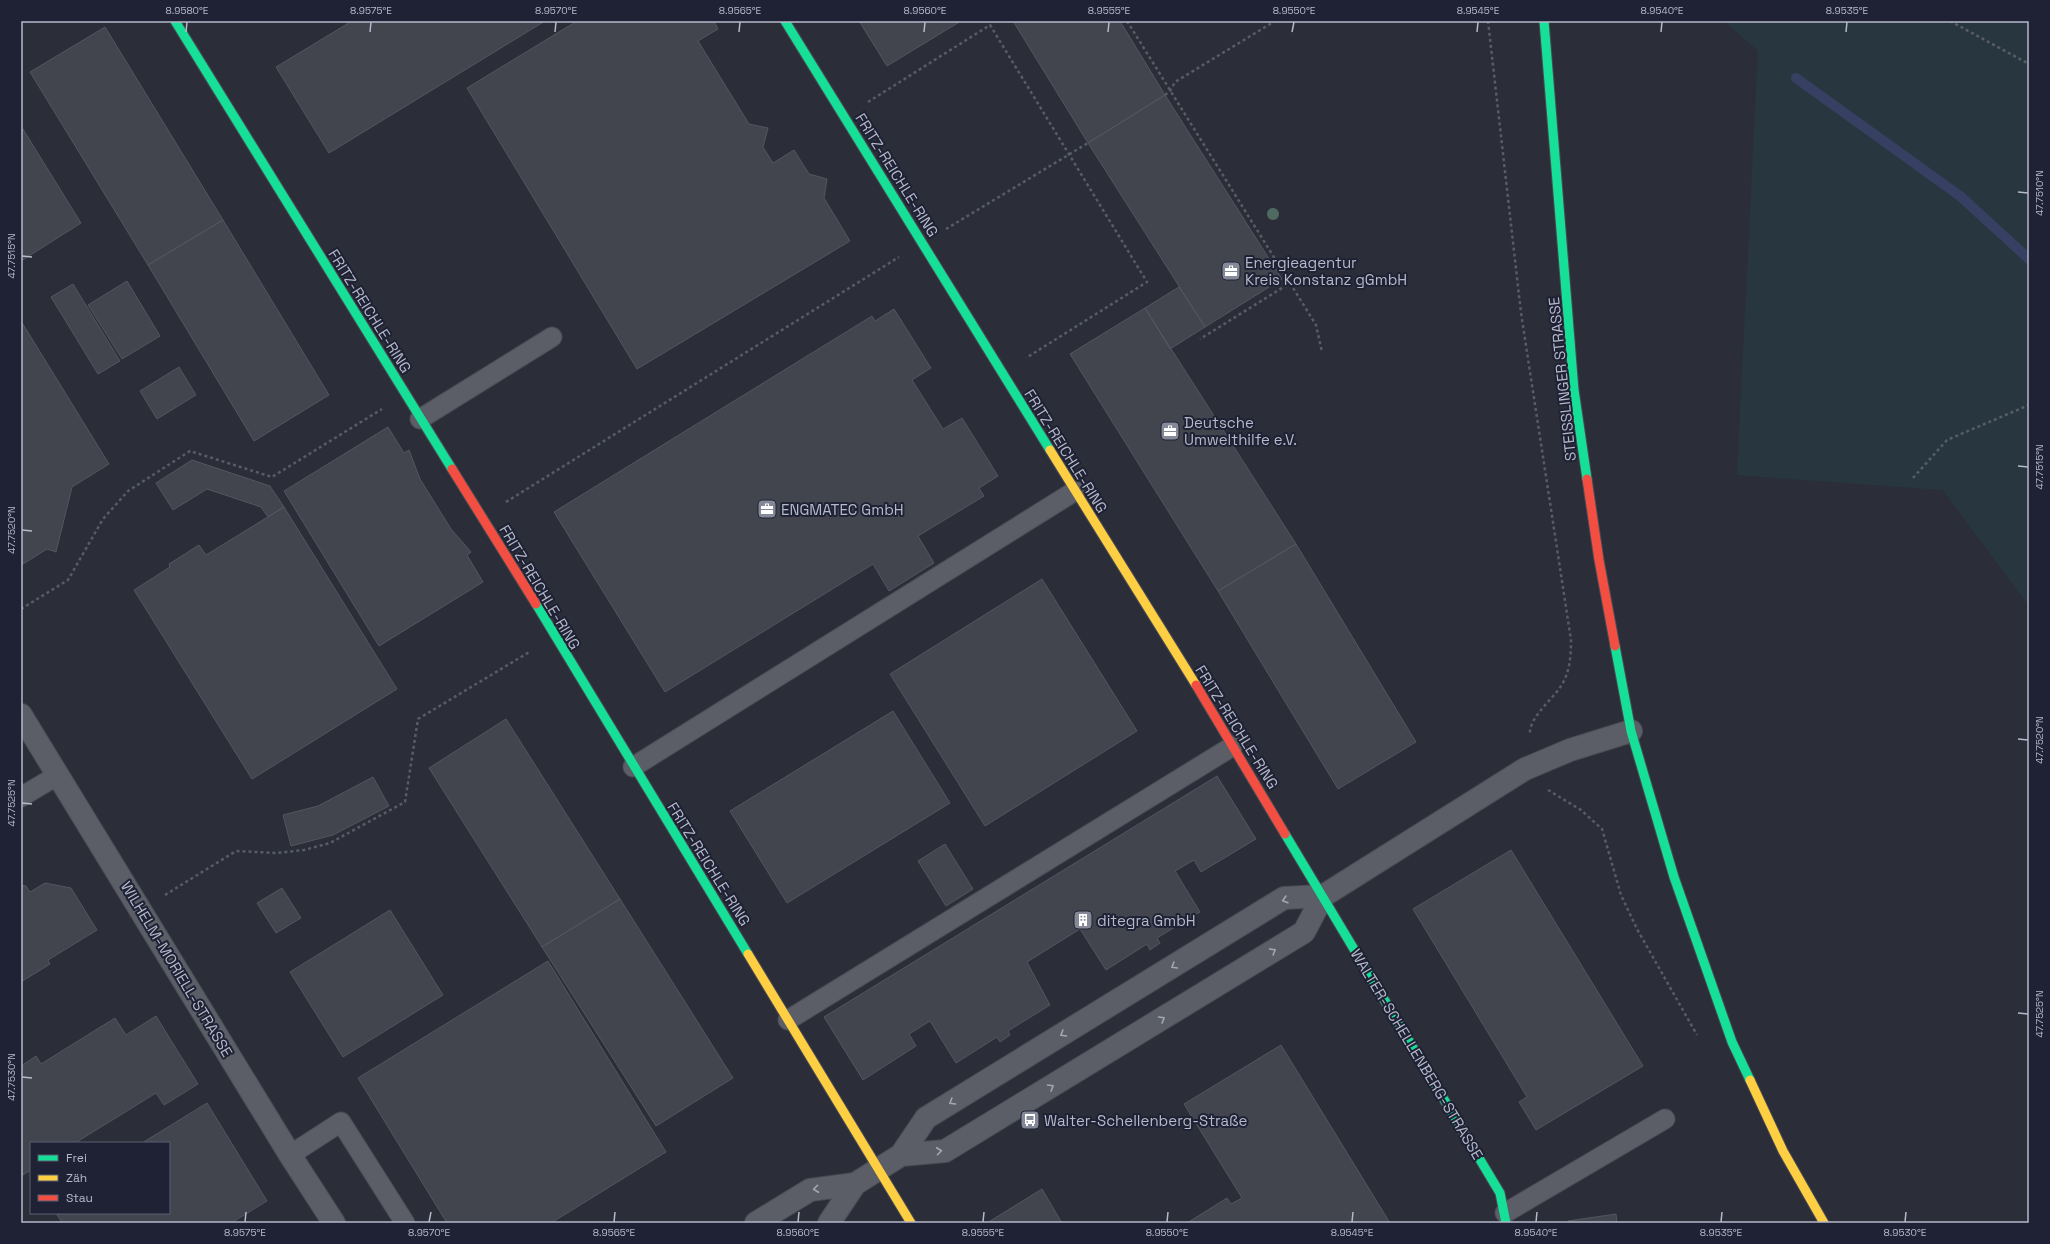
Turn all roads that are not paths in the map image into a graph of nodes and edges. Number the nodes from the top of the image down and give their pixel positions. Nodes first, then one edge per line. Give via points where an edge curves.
1 (175, 21) edge
2 (785, 21) edge
3 (1544, 21) edge
4 (552, 337) dead end
5 (420, 419) junction
6 (1074, 491) junction
7 (21, 715) edge
8 (1631, 731) junction
9 (1232, 746) junction
10 (633, 767) junction
11 (58, 775) junction
12 (21, 797) edge
13 (1323, 896) junction
14 (788, 1020) junction
15 (1665, 1119) dead end
16 (290, 1155) junction
17 (901, 1155) junction
18 (878, 1170) junction
19 (855, 1184) junction
20 (1505, 1220) edge
21 (334, 1223) edge
22 (405, 1223) edge
23 (756, 1223) edge
24 (829, 1223) edge
25 (911, 1223) edge
26 (1824, 1223) edge

1 - 5 street, FRITZ-REICHLE-RING
2 - 6 street, FRITZ-REICHLE-RING
3 - 8 street, STEISSLINGER STRASSE via 1574,390 1599,560
4 - 5 lane
5 - 10 street, FRITZ-REICHLE-RING via 483,518
6 - 9 street, FRITZ-REICHLE-RING
6 - 10 lane
7 - 11 street, WILHELM-MORIELL-STRASSE
8 - 13 street via 1570,750 1525,768
8 - 26 street, STEISSLINGER STRASSE via 1674,877 1732,1042 1783,1151
9 - 13 street, FRITZ-REICHLE-RING
9 - 14 lane
10 - 14 street, FRITZ-REICHLE-RING
11 - 12 lane
11 - 16 street, WILHELM-MORIELL-STRASSE
13 -> 17 street via 1284,898 926,1118
17 -> 13 street via 945,1151 1304,932
13 - 20 street, WALTER-SCHELLENBERG-STRASSE via 1500,1193
14 - 18 street, FRITZ-REICHLE-RING
15 - 20 lane
16 - 21 street, WILHELM-MORIELL-STRASSE
16 - 22 lane via 341,1122
17 - 18 street
18 - 19 street
18 - 25 street, FRITZ-REICHLE-RING
19 -> 23 street via 810,1190
19 - 24 street

